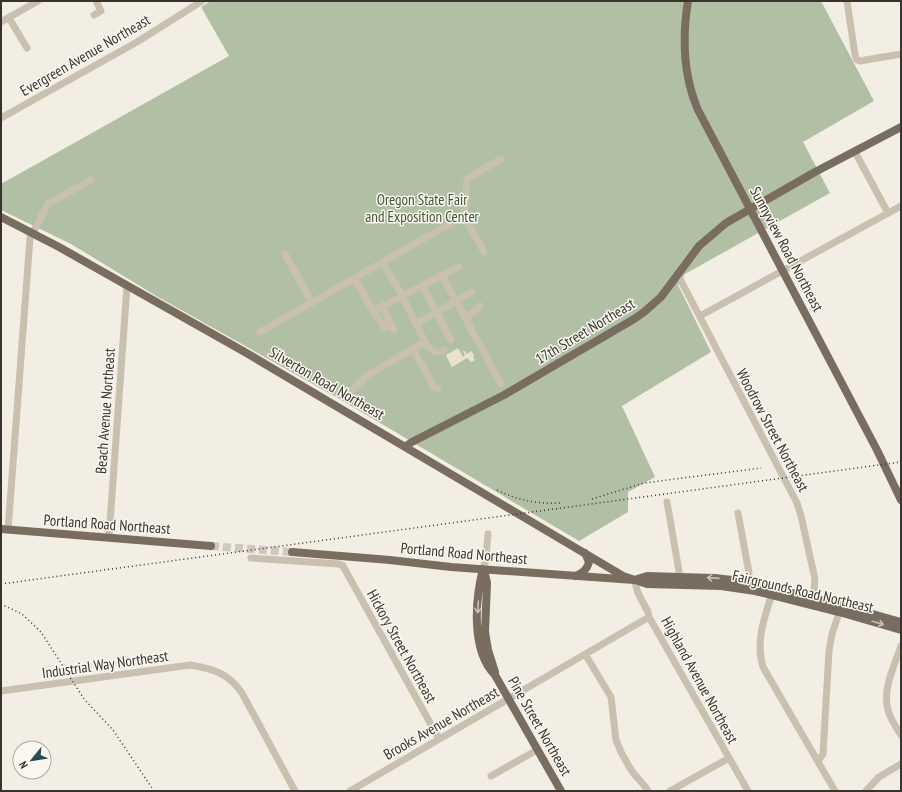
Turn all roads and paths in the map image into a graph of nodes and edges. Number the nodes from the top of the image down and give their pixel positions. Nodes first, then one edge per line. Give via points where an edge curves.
1 (38, 1) edge
2 (96, 1) edge
3 (202, 1) edge
4 (688, 1) edge
5 (847, 1) edge
6 (94, 15) dead end
7 (9, 18) junction
8 (1, 22) edge
9 (27, 48) dead end
10 (901, 54) edge
11 (1, 118) edge
12 (901, 127) edge
13 (855, 152) junction
14 (501, 159) dead end
15 (91, 180) dead end
16 (901, 206) edge
17 (750, 209) junction
18 (888, 213) junction
19 (464, 216) junction
20 (1, 217) edge
21 (33, 233) junction
22 (484, 252) dead end
23 (285, 254) dead end
24 (383, 262) junction
25 (459, 267) dead end
26 (783, 271) junction
27 (442, 275) junction
28 (678, 275) junction
29 (355, 279) junction
30 (422, 285) junction
31 (127, 286) junction
32 (472, 292) dead end
33 (402, 296) junction
34 (456, 301) junction
35 (312, 303) junction
36 (382, 306) junction
37 (480, 306) dead end
38 (373, 311) junction
39 (436, 312) junction
40 (700, 316) junction
41 (466, 319) junction
42 (416, 324) junction
43 (385, 328) dead end
44 (394, 330) dead end
45 (260, 332) dead end
46 (451, 340) dead end
47 (425, 342) junction
48 (413, 349) junction
49 (444, 350) dead end
50 (501, 384) dead end
51 (438, 390) dead end
52 (349, 394) dead end
53 (406, 446) junction
54 (901, 500) edge
55 (667, 502) dead end
56 (738, 513) dead end
57 (4, 530) edge
58 (488, 534) dead end
59 (109, 537) junction
60 (211, 546) tunnel mouth
61 (292, 552) tunnel mouth
62 (584, 553) junction
63 (251, 558) dead end
64 (483, 569) junction
65 (575, 576) junction
66 (680, 577) junction
67 (634, 580) junction
68 (748, 586) junction
69 (773, 592) junction
70 (811, 602) junction
71 (840, 609) junction
72 (649, 617) junction
73 (901, 622) edge
74 (901, 630) edge
75 (901, 646) edge
76 (585, 654) junction
77 (1, 691) edge
78 (508, 699) junction
79 (901, 735) edge
80 (439, 740) junction
81 (538, 750) junction
82 (729, 758) junction
83 (818, 761) junction
84 (901, 764) edge
85 (491, 776) dead end
86 (745, 790) edge
87 (295, 791) edge
88 (350, 791) edge
89 (561, 791) edge
90 (648, 791) edge
91 (670, 791) edge
92 (835, 791) edge
93 (866, 791) edge

1 - 7 street
2 - 6 street via 101,11
3 - 11 street, Evergreen Avenue Northeast via 127,48
4 - 17 main road, Sunnyview Road Northeast via 684,52 692,95 709,134
5 - 10 street via 857,60
7 - 8 street
7 - 9 street
12 - 13 main road, 17th Street Northeast
13 - 17 main road, 17th Street Northeast
13 - 18 street
14 - 19 street via 467,179
15 - 21 street via 48,204
16 - 18 street
17 - 26 main road, Sunnyview Road Northeast
17 - 28 main road, 17th Street Northeast via 707,238
18 - 26 street
19 - 22 street
19 - 24 street
20 - 21 main road, Silverton Road Northeast
21 - 31 main road, Silverton Road Northeast
21 - 57 street via 30,240
23 - 35 street
24 - 29 street
24 - 33 street
25 - 27 street
26 - 40 street
26 - 54 main road, Sunnyview Road Northeast
27 - 30 street
27 - 34 street
28 - 40 street, Woodrow Street Northeast
28 - 53 main road, 17th Street Northeast via 661,296 634,319 504,395
29 - 35 street
29 - 38 street
30 - 33 street
30 - 39 street
31 - 53 main road, Silverton Road Northeast
31 - 59 street, Beach Avenue Northeast
32 - 34 street
33 - 36 street
33 - 42 street
34 - 39 street
34 - 41 street
35 - 45 street
36 - 38 street
36 - 44 street
37 - 41 street
38 - 43 street
39 - 42 street
39 - 46 street
40 - 70 street, Woodrow Street Northeast via 797,503 814,573 815,584
41 - 50 street
42 - 47 street
47 - 48 street
47 - 49 street via 435,352
48 - 51 street
48 - 52 street via 368,375
53 - 62 main road, Silverton Road Northeast
55 - 66 street
56 - 68 street via 749,573
57 - 59 main road, Portland Road Northeast
58 - 64 street, Pine Street Northeast
59 - 60 main road, Portland Road Northeast
61 - 64 main road, Portland Road Northeast
62 - 65 main road via 588,558 588,565
62 - 67 main road, Silverton Road Northeast
63 - 80 street, Hickory Street Northeast via 343,566
64 - 65 main road, Portland Road Northeast
64 - 78 main road, Pine Street Northeast via 478,634 484,659
65 - 67 main road, Portland Road Northeast
66 - 67 main road, Fairgrounds Road Northeast via 647,576
68 -> 66 main road, Fairgrounds Road Northeast via 715,578
67 - 68 main road, Fairgrounds Road Northeast via 647,584
67 - 72 street, Highland Avenue Northeast
68 - 69 main road, Fairgrounds Road Northeast
69 - 70 main road, Fairgrounds Road Northeast
69 - 83 street via 760,638 760,658
70 - 71 main road, Fairgrounds Road Northeast
71 - 73 main road, Fairgrounds Road Northeast
71 -> 74 main road, Fairgrounds Road Northeast
71 - 83 street via 829,651 823,754
72 - 76 street, Brooks Avenue Northeast
72 - 82 street, Highland Avenue Northeast
75 - 79 street via 886,700 890,717
76 - 78 street, Brooks Avenue Northeast
76 - 90 street via 611,697 618,746
77 - 87 street, Industrial Way Northeast via 190,665 213,669 238,686
78 - 80 street, Brooks Avenue Northeast
78 - 81 main road, Pine Street Northeast
80 - 88 street, Brooks Avenue Northeast
81 - 85 street
81 - 89 main road, Pine Street Northeast
82 - 86 street, Highland Avenue Northeast
82 - 91 street
83 - 92 street
84 - 93 street via 879,777

